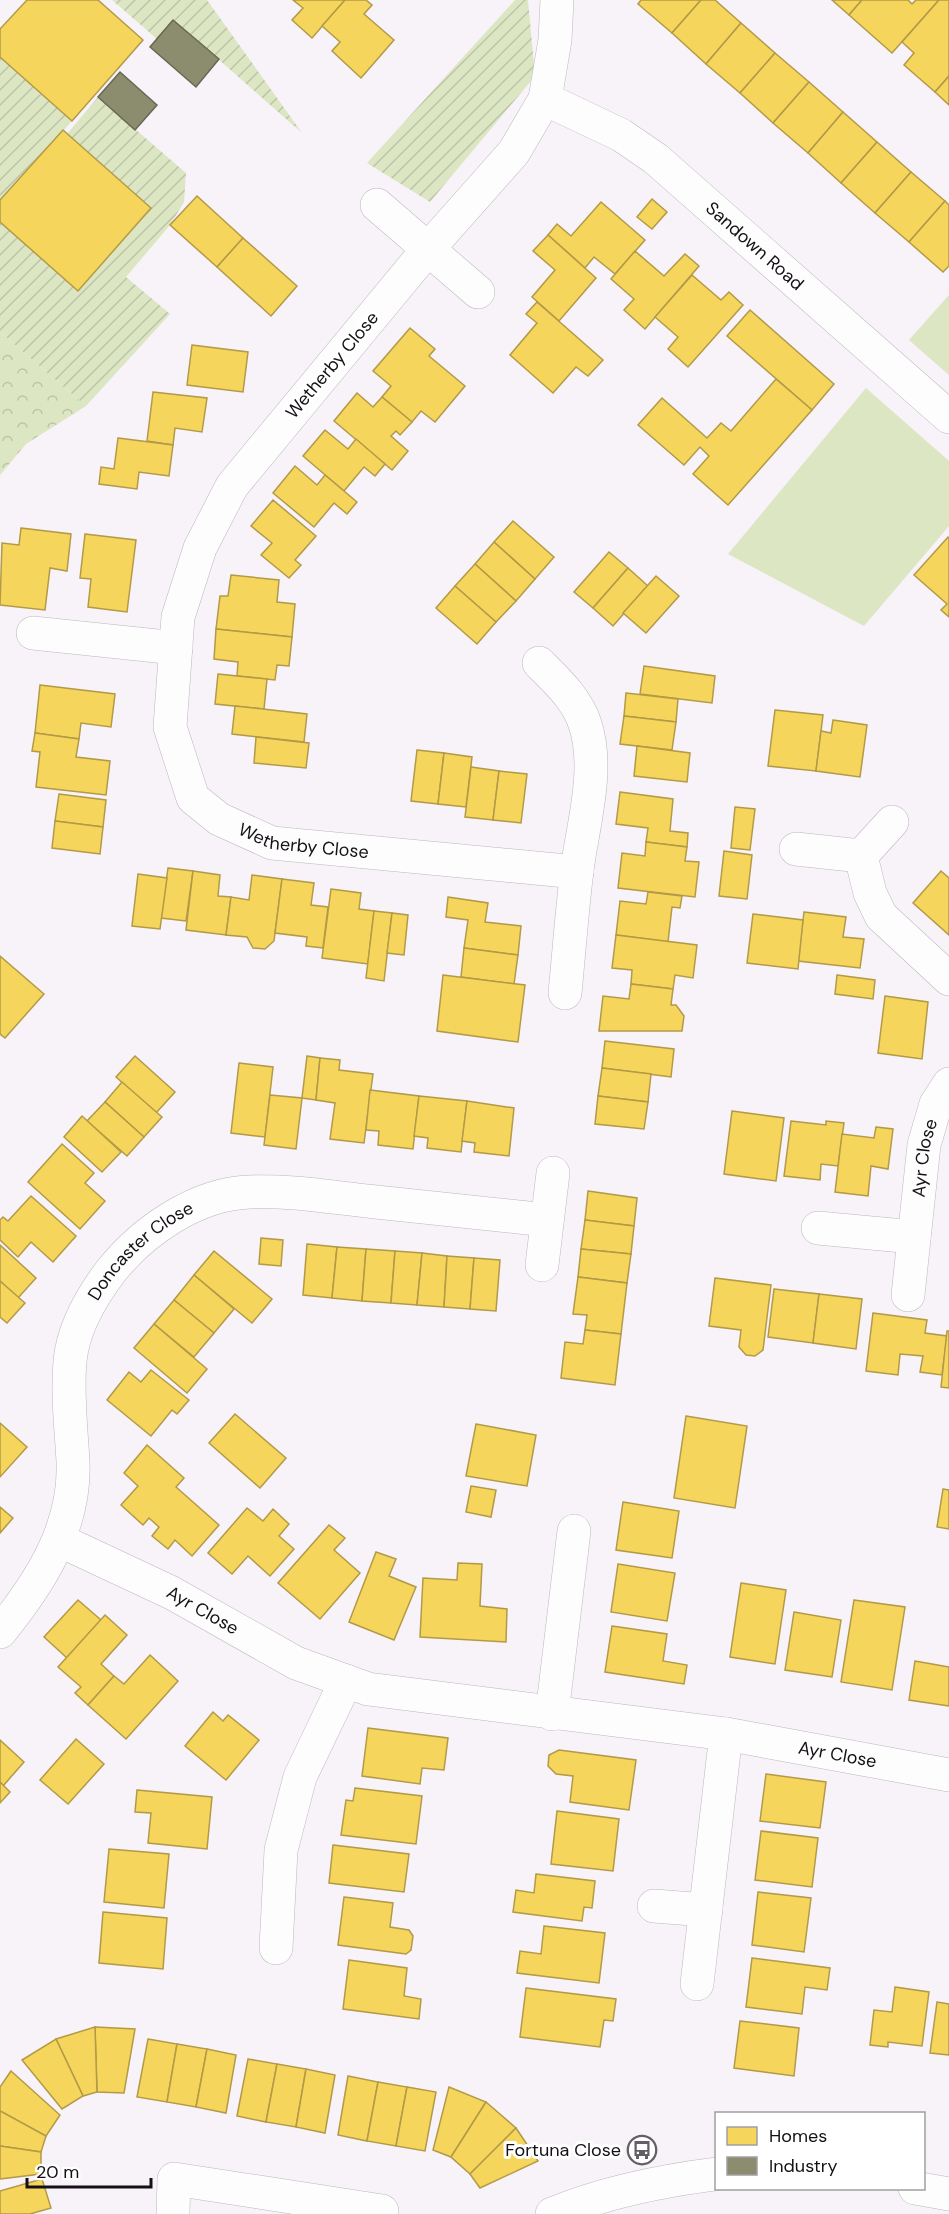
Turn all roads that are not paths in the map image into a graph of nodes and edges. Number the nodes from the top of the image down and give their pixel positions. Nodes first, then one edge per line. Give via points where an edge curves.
1 (557, 0) edge
2 (545, 99) junction
3 (376, 205) dead end
4 (428, 249) junction
5 (478, 292) dead end
6 (949, 417) edge
7 (33, 633) dead end
8 (176, 648) junction
9 (539, 663) dead end
10 (892, 822) dead end
11 (796, 849) dead end
12 (861, 856) junction
13 (577, 872) junction
14 (949, 979) edge
15 (565, 993) dead end
16 (949, 1084) edge
17 (553, 1173) dead end
18 (548, 1220) junction
19 (818, 1228) dead end
20 (914, 1237) junction
21 (542, 1265) dead end
22 (908, 1295) dead end
23 (574, 1531) dead end
24 (59, 1540) junction
25 (0, 1632) edge
26 (346, 1681) junction
27 (552, 1714) junction
28 (726, 1734) junction
29 (949, 1775) edge
30 (654, 1906) dead end
31 (706, 1910) junction
32 (276, 1948) dead end
33 (697, 1984) dead end
34 (715, 2174) edge
35 (925, 2190) edge
36 (949, 2194) edge
37 (382, 2211) dead end
38 (173, 2214) edge
39 (552, 2214) edge

1 - 2 street
2 - 4 street via 514,152
2 - 6 street, Sandown Road via 621,135 656,159
3 - 4 street
4 - 5 street
4 - 8 street, Wetherby Close via 232,486 200,548 178,616
7 - 8 street
8 - 13 street, Wetherby Close via 171,727 193,798 219,819 272,843
9 - 13 street via 567,690 585,724 590,746
10 - 12 street
11 - 12 street
12 - 14 street via 870,893 881,916
13 - 15 street
16 - 20 street, Ayr Close via 928,1127
17 - 18 street
18 - 21 street
18 - 24 street, Doncaster Close via 295,1192 247,1192 219,1198 168,1220 144,1236 121,1259 103,1282 78,1329 70,1358 68,1397 73,1463
19 - 20 street
20 - 22 street, Ayr Close
23 - 27 street
24 - 25 street, Doncaster Close via 32,1592
24 - 26 street, Ayr Close via 172,1593 296,1663
26 - 27 street, Ayr Close via 368,1689
26 - 32 street via 300,1777 280,1850
27 - 28 street, Ayr Close
28 - 29 street, Ayr Close
28 - 31 street
30 - 31 street
31 - 33 street
34 - 39 street via 641,2186 583,2201
35 - 36 street
37 - 38 street via 174,2179

